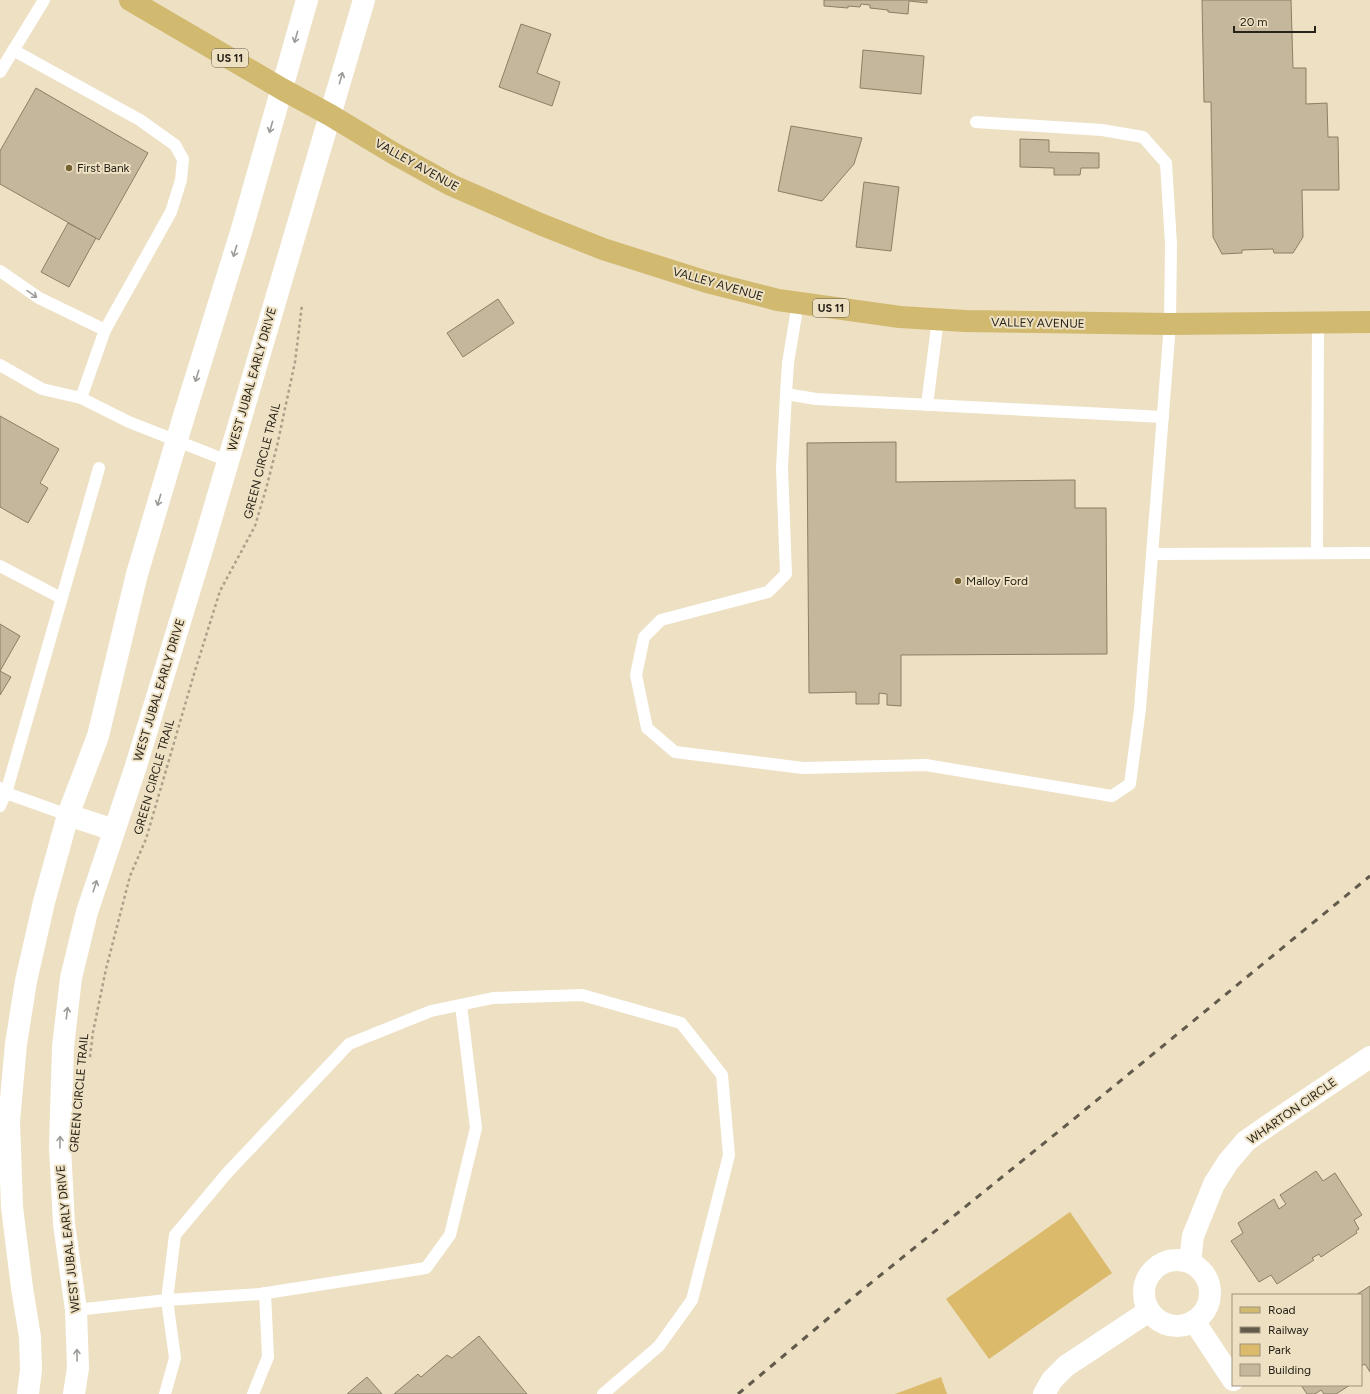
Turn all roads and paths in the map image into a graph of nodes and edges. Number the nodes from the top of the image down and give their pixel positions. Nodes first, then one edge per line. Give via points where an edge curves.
1 (44, 0) edge
2 (130, 0) edge
3 (307, 0) edge
4 (364, 0) edge
5 (13, 50) junction
6 (0, 72) edge
7 (282, 89) junction
8 (330, 115) junction
9 (976, 122) dead end
10 (0, 271) edge
11 (303, 299) dead end
12 (798, 303) junction
13 (938, 319) junction
14 (1370, 322) edge
15 (1318, 323) junction
16 (1170, 324) junction
17 (106, 330) junction
18 (0, 365) edge
19 (786, 394) junction
20 (81, 398) junction
21 (927, 405) junction
22 (1163, 417) junction
23 (176, 442) junction
24 (228, 461) junction
25 (99, 468) dead end
26 (1317, 553) junction
27 (1370, 553) edge
28 (1152, 554) junction
29 (0, 566) edge
30 (62, 598) junction
31 (3, 790) edge
32 (0, 806) edge
33 (68, 815) junction
34 (114, 830) junction
35 (461, 1005) junction
36 (1370, 1057) edge
37 (89, 1060) dead end
38 (4, 1121) edge
39 (1190, 1262) junction
40 (265, 1293) junction
41 (167, 1300) junction
42 (76, 1310) junction
43 (1149, 1311) junction
44 (1194, 1321) junction
45 (1232, 1378) edge
46 (28, 1394) edge
47 (74, 1394) edge
48 (165, 1394) edge
49 (253, 1394) edge
50 (603, 1394) edge
51 (1044, 1394) edge

1 - 5 lane
2 - 7 main road, VALLEY AVENUE / US 11
3 -> 7 main road
8 -> 4 main road, WEST JUBAL EARLY DRIVE
5 - 6 lane
5 - 17 lane via 140,120 174,145 183,159 181,180 170,212
7 - 8 main road, VALLEY AVENUE / US 11
7 -> 23 main road
8 - 12 main road, VALLEY AVENUE / US 11 via 451,185 540,224 603,249 707,282
8 - 24 main road, WEST JUBAL EARLY DRIVE
9 - 16 lane via 1102,130 1143,137 1166,163 1171,244
10 -> 17 lane via 38,298
11 - 37 path, GREEN CIRCLE TRAIL via 295,362 266,489 255,526 220,591 146,839 130,876 104,976
12 - 13 main road, VALLEY AVENUE / US 11 via 893,316
12 - 19 lane via 788,363
13 - 16 main road, VALLEY AVENUE / US 11
13 - 21 lane
14 - 15 main road, VALLEY AVENUE / US 11
15 - 16 main road, VALLEY AVENUE / US 11
15 - 26 lane
16 - 22 lane
17 - 20 lane
18 - 20 lane via 42,389
19 - 21 lane via 816,399
19 - 28 lane via 782,468 786,574 768,592 661,620 644,637 636,675 647,728 675,752 803,768 926,765 1112,796 1130,784 1140,709
20 - 23 lane
21 - 22 lane
22 - 28 lane
23 - 24 lane
23 -> 33 main road via 137,574 98,736
24 - 34 main road, WEST JUBAL EARLY DRIVE via 135,769
25 - 30 lane
26 - 27 lane
26 - 28 lane
29 - 30 lane
30 - 31 lane
31 - 32 lane
31 - 33 lane
33 - 34 main road
33 - 38 main road via 26,981
42 -> 34 main road, WEST JUBAL EARLY DRIVE via 60,1177 63,1047 71,978 87,912
35 - 40 lane via 476,1128 450,1235 426,1268
35 - 41 lane via 431,1010 349,1044 228,1172 175,1235
35 - 50 lane via 493,998 582,995 681,1023 722,1075 729,1156 692,1300 659,1346
36 - 39 main road, WHARTON CIRCLE via 1246,1141 1214,1184 1193,1236
38 - 46 main road via 12,1207 30,1337 31,1370
39 - 43 main road via 1169,1261 1151,1272 1144,1291
39 - 44 main road via 1205,1275 1210,1296 1208,1306
40 - 41 lane
40 - 49 lane via 268,1358
41 - 42 lane
41 - 48 lane via 175,1358
47 -> 42 main road, WEST JUBAL EARLY DRIVE via 78,1368
43 - 44 main road via 1165,1324 1185,1325
43 - 51 main road via 1066,1366 1052,1380
44 - 45 main road

